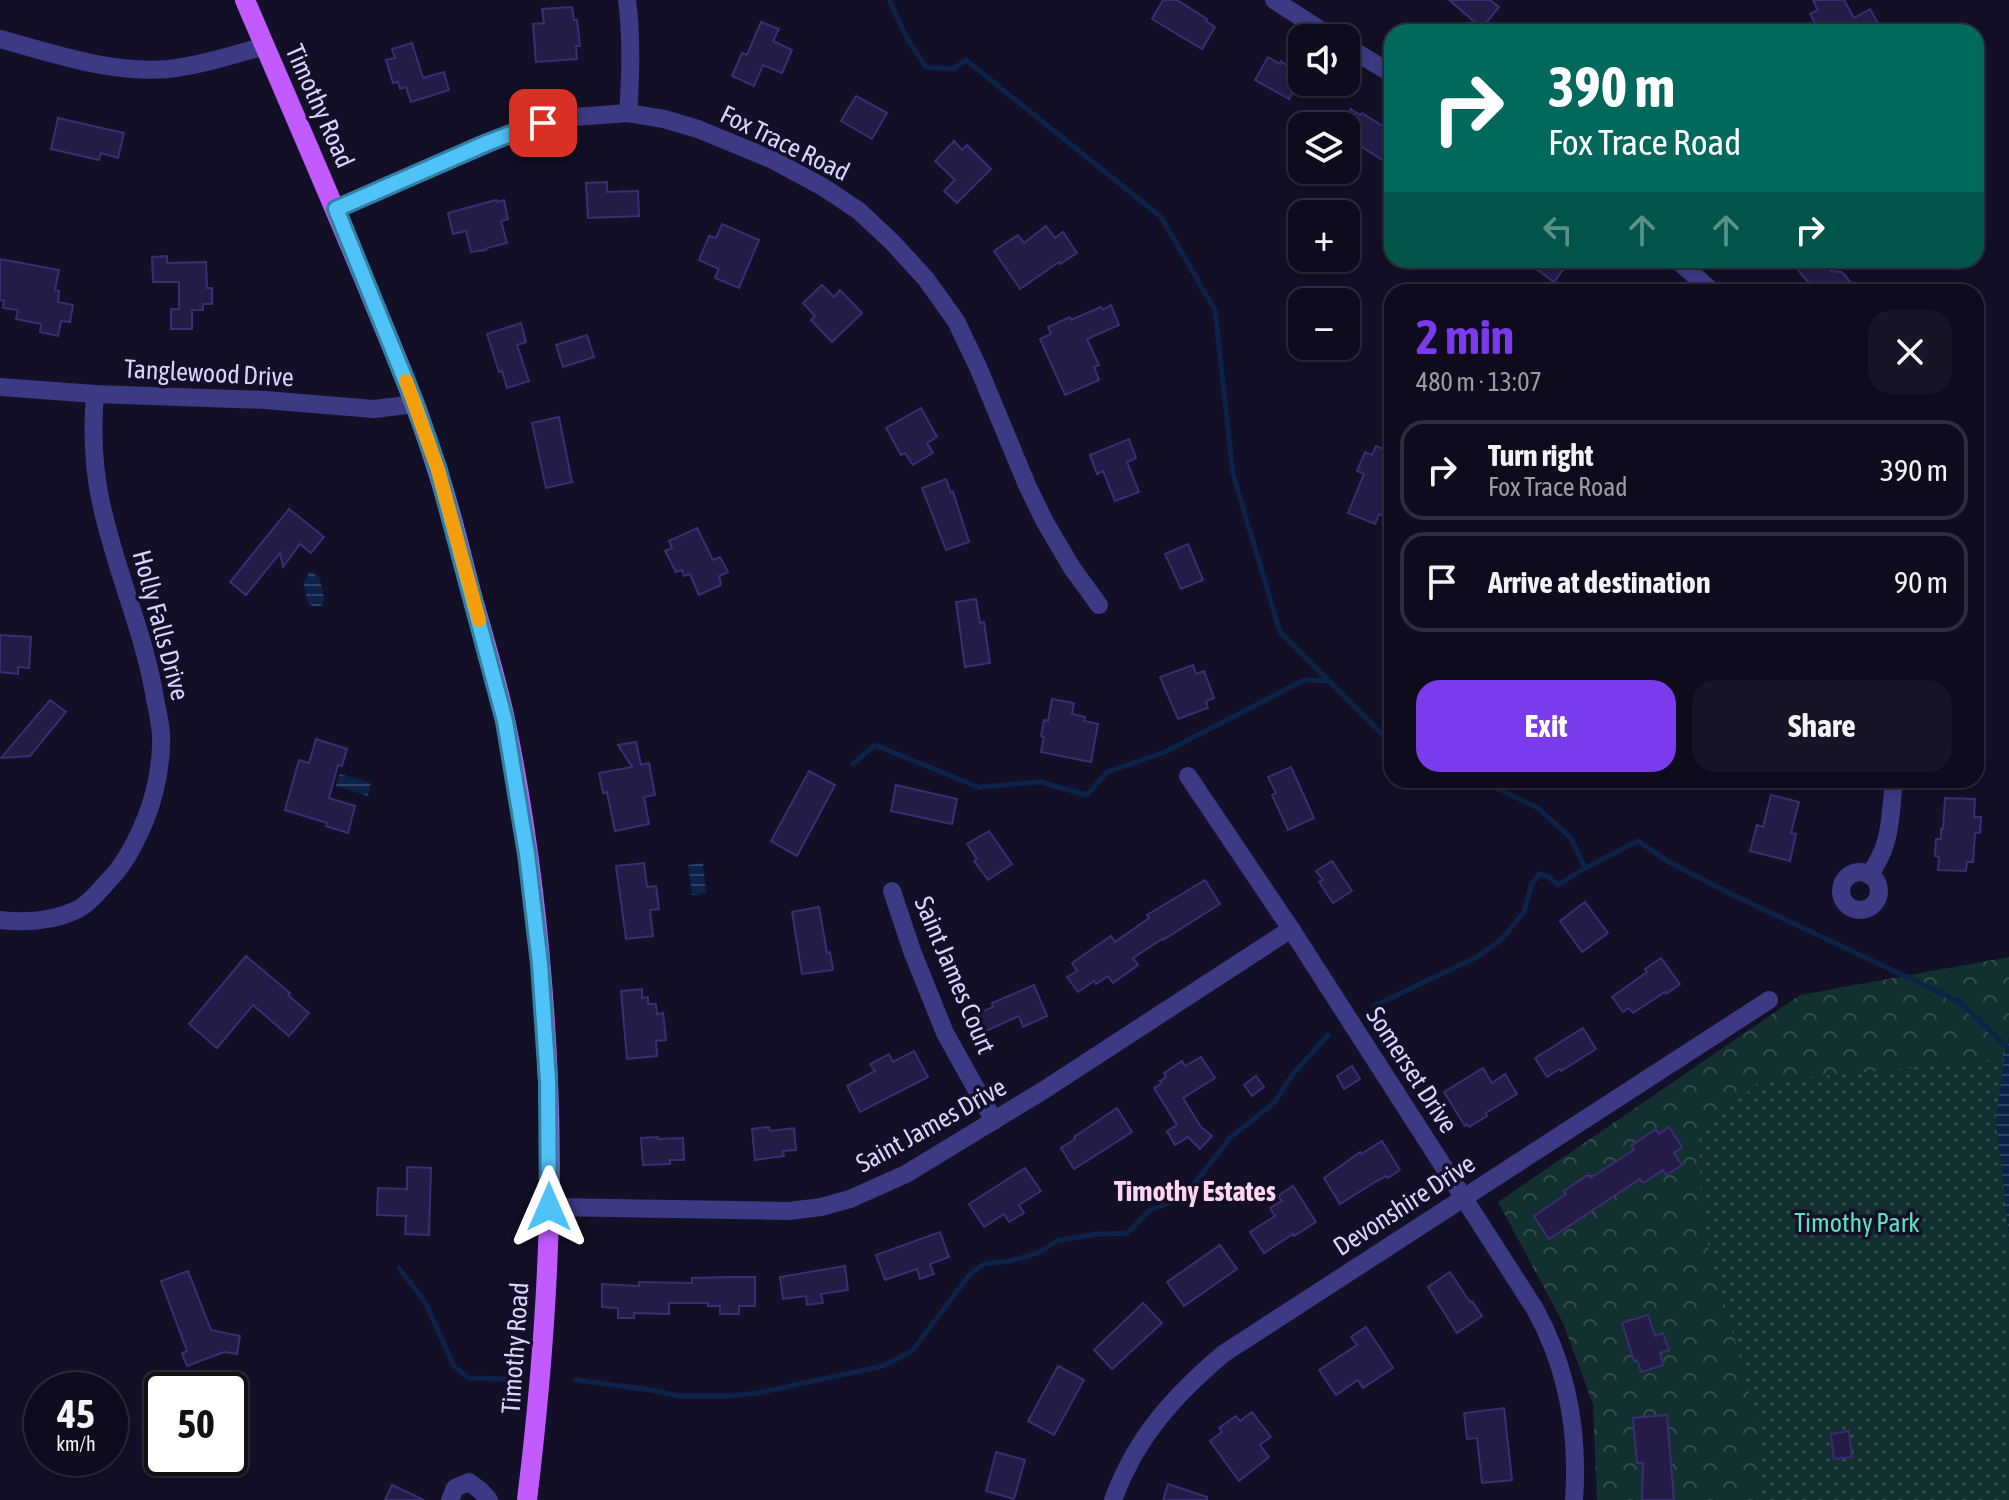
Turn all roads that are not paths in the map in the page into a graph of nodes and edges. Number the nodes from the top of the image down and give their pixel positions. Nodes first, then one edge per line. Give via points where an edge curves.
1 (245, 0) edge
2 (627, 0) edge
3 (1274, 0) edge
4 (1311, 24) edge
5 (0, 39) edge
6 (265, 46) junction
7 (1360, 55) edge
8 (1384, 69) edge
9 (628, 113) junction
10 (336, 209) junction
11 (1686, 268) edge
12 (1704, 284) edge
13 (0, 387) edge
14 (95, 394) junction
15 (415, 404) junction
16 (1099, 605) dead end
17 (1188, 776) dead end
18 (1893, 788) edge
19 (1869, 875) dead end
20 (892, 891) dead end
21 (0, 920) edge
22 (1291, 929) junction
23 (1769, 1000) dead end
24 (994, 1121) junction
25 (1463, 1198) junction
26 (549, 1207) junction
27 (450, 1500) edge
28 (489, 1500) edge
29 (527, 1500) edge
30 (1113, 1500) edge
31 (1574, 1500) edge

1 - 6 main road, Timothy Road
2 - 9 street
3 - 4 street
5 - 6 street via 131,69 203,64
6 - 10 main road, Timothy Road
7 - 8 street
9 - 10 street, Fox Trace Road via 561,118 526,128
9 - 16 street, Fox Trace Road via 698,129 773,160 859,211 893,243 956,321 1045,522
10 - 15 main road, Timothy Road
11 - 12 street
13 - 14 street, Tanglewood Drive
14 - 15 street, Tanglewood Drive via 374,409
14 - 21 street, Holly Falls Drive via 93,461 152,678 162,744 158,778 129,854 95,895 58,916
15 - 26 main road, Timothy Road via 456,535 515,774 540,964
17 - 22 street, Somerset Drive
18 - 19 street via 1887,844
20 - 24 street, Saint James Court via 945,1033
22 - 24 street, Saint James Drive
22 - 25 street, Somerset Drive
23 - 25 street, Devonshire Drive
24 - 26 street, Saint James Drive via 906,1174 821,1207 762,1212
25 - 30 street, Devonshire Drive via 1204,1370 1150,1428
25 - 31 street, Somerset Drive via 1535,1309 1558,1358 1572,1415
26 - 29 main road, Timothy Road
27 - 28 street via 455,1488 469,1482

